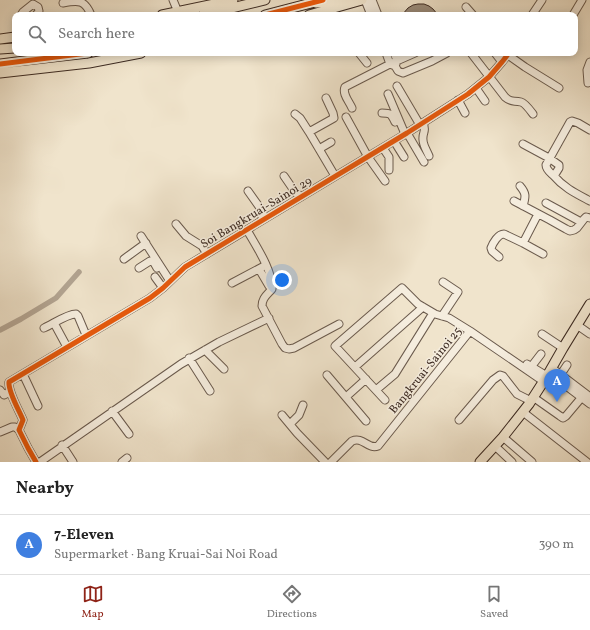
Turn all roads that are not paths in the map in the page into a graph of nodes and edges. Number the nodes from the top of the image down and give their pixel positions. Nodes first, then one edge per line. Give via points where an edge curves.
1 (173, 0) edge
2 (233, 0) edge
3 (265, 0) edge
4 (323, 0) edge
5 (342, 0) edge
6 (362, 0) edge
7 (365, 0) edge
8 (372, 0) edge
9 (542, 0) edge
10 (582, 0) edge
11 (64, 3) dead end
12 (313, 3) junction
13 (466, 6) dead end
14 (23, 12) edge
15 (38, 12) edge
16 (90, 12) edge
17 (178, 12) joint
18 (215, 12) edge
19 (277, 12) edge
20 (326, 12) edge
21 (370, 12) edge
22 (377, 12) edge
23 (470, 12) edge
24 (534, 12) edge
25 (575, 12) edge
26 (12, 37) edge
27 (0, 39) edge
28 (12, 48) edge
29 (0, 49) edge
30 (64, 56) edge
31 (124, 56) edge
32 (361, 56) edge
33 (388, 56) edge
34 (394, 56) edge
35 (409, 56) edge
36 (441, 56) edge
37 (473, 56) edge
38 (497, 56) edge
39 (507, 56) edge
40 (511, 56) edge
41 (502, 62) junction
42 (590, 62) edge
43 (367, 63) dead end
44 (0, 64) edge
45 (394, 64) junction
46 (0, 73) edge
47 (489, 77) junction
48 (588, 83) dead end
49 (397, 86) dead end
50 (476, 88) junction
51 (559, 88) dead end
52 (388, 94) dead end
53 (326, 98) dead end
54 (458, 100) junction
55 (484, 101) dead end
56 (352, 108) dead end
57 (382, 113) dead end
58 (465, 113) dead end
59 (296, 114) dead end
60 (533, 114) dead end
61 (346, 117) dead end
62 (422, 124) junction
63 (590, 130) edge
64 (309, 132) junction
65 (404, 135) junction
66 (394, 141) junction
67 (331, 142) dead end
68 (523, 144) dead end
69 (383, 148) junction
70 (319, 149) junction
71 (368, 156) junction
72 (429, 156) dead end
73 (404, 157) dead end
74 (549, 158) junction
75 (424, 162) dead end
76 (389, 170) dead end
77 (284, 176) dead end
78 (336, 176) junction
79 (554, 176) junction
80 (385, 181) dead end
81 (520, 186) dead end
82 (248, 191) dead end
83 (301, 197) junction
84 (514, 201) dead end
85 (590, 201) edge
86 (546, 203) dead end
87 (523, 206) junction
88 (538, 214) junction
89 (590, 218) edge
90 (264, 219) junction
91 (581, 222) junction
92 (176, 224) dead end
93 (247, 230) junction
94 (141, 236) dead end
95 (146, 242) junction
96 (524, 243) junction
97 (207, 254) junction
98 (543, 254) dead end
99 (499, 256) dead end
100 (124, 259) dead end
101 (262, 267) junction
102 (139, 268) dead end
103 (156, 278) dead end
104 (443, 282) dead end
105 (232, 283) dead end
106 (167, 284) junction
107 (269, 286) dead end
108 (590, 304) edge
109 (423, 307) junction
110 (433, 313) junction
111 (442, 316) junction
112 (269, 318) junction
113 (54, 323) junction
114 (339, 324) dead end
115 (577, 325) junction
116 (44, 328) dead end
117 (470, 331) junction
118 (542, 334) dead end
119 (590, 334) edge
120 (86, 335) junction
121 (66, 347) junction
122 (563, 348) junction
123 (205, 350) junction
124 (541, 354) dead end
125 (513, 355) dead end
126 (189, 358) junction
127 (567, 365) dead end
128 (355, 367) junction
129 (531, 367) junction
130 (224, 369) dead end
131 (23, 374) junction
132 (560, 374) junction
133 (327, 375) dead end
134 (548, 375) junction
135 (366, 379) junction
136 (376, 390) junction
137 (210, 391) dead end
138 (3, 393) edge
139 (346, 396) junction
140 (582, 397) junction
141 (590, 397) edge
142 (532, 399) junction
143 (385, 400) dead end
144 (590, 404) edge
145 (303, 405) dead end
146 (38, 406) dead end
147 (112, 411) junction
148 (524, 412) junction
149 (282, 415) dead end
150 (459, 420) dead end
151 (366, 421) dead end
152 (290, 424) junction
153 (19, 430) junction
154 (0, 432) edge
155 (129, 434) dead end
156 (503, 436) junction
157 (62, 445) junction
158 (495, 446) junction
159 (36, 462) edge
160 (40, 462) edge
161 (73, 462) edge
162 (325, 462) edge
163 (331, 462) edge
164 (480, 462) edge
165 (512, 462) edge
166 (532, 462) edge
167 (587, 462) edge

1 - 17 street
2 - 17 main road
3 - 18 main road
4 - 12 main road
5 - 12 main road
6 - 20 main road
7 - 21 street
8 - 22 street
9 - 24 street
10 - 25 street
11 - 16 street via 77,0 83,2
12 - 19 main road
13 - 23 street
14 - 15 street via 33,4 38,7
26 - 27 main road
28 - 29 main road
30 - 44 main road
31 - 46 main road
32 - 43 street
33 - 45 street
34 - 45 street
35 - 45 street
36 - 45 street via 403,73 398,71
37 - 47 street
38 - 41 street
39 - 41 street, Soi Bangkruai-Sainoi 29
40 - 51 street
41 - 47 street, Soi Bangkruai-Sainoi 29
42 - 48 street
45 - 56 street via 345,86 345,94
47 - 50 street, Soi Bangkruai-Sainoi 29
47 - 60 street via 509,101 523,103
49 - 62 street
50 - 54 street, Soi Bangkruai-Sainoi 29
50 - 55 street
52 - 65 street
53 - 64 street via 334,118
54 - 58 street
54 - 62 street, Soi Bangkruai-Sainoi 29
57 - 65 street via 389,113
59 - 64 street
61 - 71 street
62 - 65 street, Soi Bangkruai-Sainoi 29
62 - 72 street via 425,130 422,137
63 - 74 street via 578,123 570,122
64 - 70 street
65 - 66 street, Soi Bangkruai-Sainoi 29
65 - 75 street
66 - 69 street, Soi Bangkruai-Sainoi 29
66 - 73 street
67 - 70 street
68 - 74 street
69 - 71 street, Soi Bangkruai-Sainoi 29
69 - 76 street via 389,157
70 - 78 street
71 - 78 street, Soi Bangkruai-Sainoi 29
71 - 80 street
74 - 79 street via 546,167
74 - 79 street via 560,166
77 - 83 street
78 - 83 street, Soi Bangkruai-Sainoi 29
79 - 85 street via 566,188
81 - 87 street via 526,196
82 - 90 street via 263,212 261,215
83 - 90 street, Soi Bangkruai-Sainoi 29
84 - 87 street
86 - 91 street
87 - 88 street
88 - 91 street via 570,230 577,228
88 - 96 street
89 - 91 street via 586,217
90 - 93 street, Soi Bangkruai-Sainoi 29
92 - 97 street via 186,236 202,246
93 - 97 street, Soi Bangkruai-Sainoi 29
93 - 101 street
94 - 95 street
95 - 100 street
95 - 106 street
96 - 98 street
96 - 99 street via 504,234 499,235 491,248
97 - 106 street, Soi Bangkruai-Sainoi 29 via 185,267
101 - 105 street
101 - 107 street
101 - 112 street via 269,271 273,283 272,289 262,302
102 - 106 street via 153,261
103 - 106 street
104 - 111 street via 458,292
106 - 120 street, Soi Bangkruai-Sainoi 29 via 150,298
108 - 115 main road
109 - 110 street
109 - 128 street
109 - 128 street via 402,288 335,346
110 - 111 street
110 - 136 street via 395,374
111 - 117 street
112 - 114 street via 282,344 289,349
112 - 123 street
113 - 116 street
113 - 120 street via 76,314
113 - 121 street
115 - 119 street
115 - 122 main road
117 - 134 street, Bangkruai-Sainoi 25
117 - 163 street, Bangkruai-Sainoi 25 via 378,446 356,439
118 - 122 street
120 - 121 street, Soi Bangkruai-Sainoi 29
121 - 131 street, Soi Bangkruai-Sainoi 29
122 - 134 main road
123 - 126 street
123 - 130 street
124 - 129 street
125 - 129 street
126 - 137 street
126 - 147 street
127 - 132 street
128 - 135 street
129 - 134 street
131 - 138 street, Soi Bangkruai-Sainoi 29 via 9,382
131 - 146 street
132 - 134 street
132 - 141 street
133 - 139 street
134 - 140 street
134 - 142 main road
135 - 136 street
135 - 139 street
136 - 143 street
138 - 153 street via 24,420
139 - 151 street
140 - 142 street via 563,418
140 - 144 street
142 - 148 main road
142 - 150 street via 517,394 500,375
145 - 152 street via 299,415
147 - 155 street
147 - 157 street
148 - 156 main road
148 - 167 street
149 - 152 street
152 - 162 street
153 - 154 street via 12,427
153 - 159 street
156 - 158 main road
156 - 166 street
157 - 160 street
157 - 161 street
158 - 164 main road
158 - 165 street

